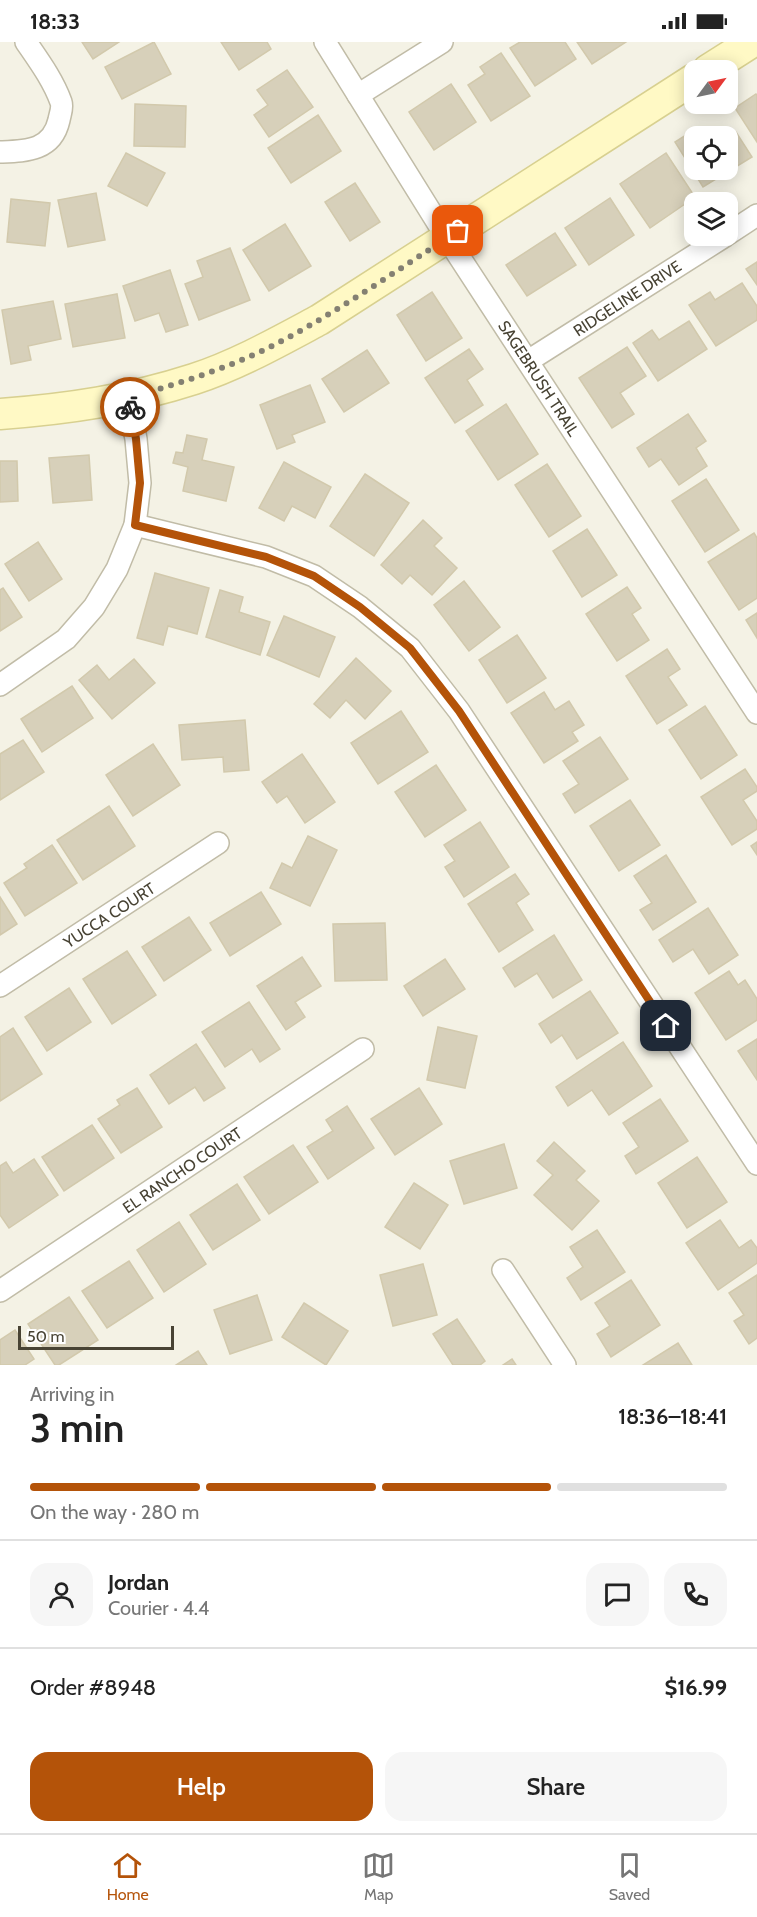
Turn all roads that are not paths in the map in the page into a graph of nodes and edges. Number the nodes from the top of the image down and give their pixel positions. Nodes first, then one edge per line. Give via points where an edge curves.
1 (26, 42) edge
2 (325, 42) edge
3 (442, 42) edge
4 (752, 42) edge
5 (724, 60) edge
6 (684, 85) edge
7 (358, 95) junction
8 (0, 152) edge
9 (757, 215) edge
10 (738, 227) edge
11 (447, 238) junction
12 (709, 246) edge
13 (528, 361) junction
14 (128, 398) junction
15 (0, 414) edge
16 (135, 525) junction
17 (0, 685) edge
18 (757, 713) edge
19 (218, 843) dead end
20 (0, 986) edge
21 (363, 1049) dead end
22 (757, 1164) edge
23 (503, 1270) dead end
24 (0, 1291) edge
25 (565, 1365) edge

1 - 8 street via 50,77 62,105 57,130 39,148
2 - 7 street, SAGEBRUSH TRAIL
3 - 7 street
4 - 5 street
6 - 11 street
7 - 11 street, SAGEBRUSH TRAIL
9 - 10 street, RIDGELINE DRIVE
11 - 13 street, SAGEBRUSH TRAIL
11 - 14 street via 319,320 262,351 196,378
12 - 13 street, RIDGELINE DRIVE
13 - 18 street, SAGEBRUSH TRAIL
14 - 15 street via 60,410
14 - 16 street via 140,483
16 - 17 street via 117,569 94,607 66,639
16 - 22 street via 266,557 314,576 410,648 459,711
19 - 20 street, YUCCA COURT
21 - 24 street, EL RANCHO COURT
23 - 25 street

